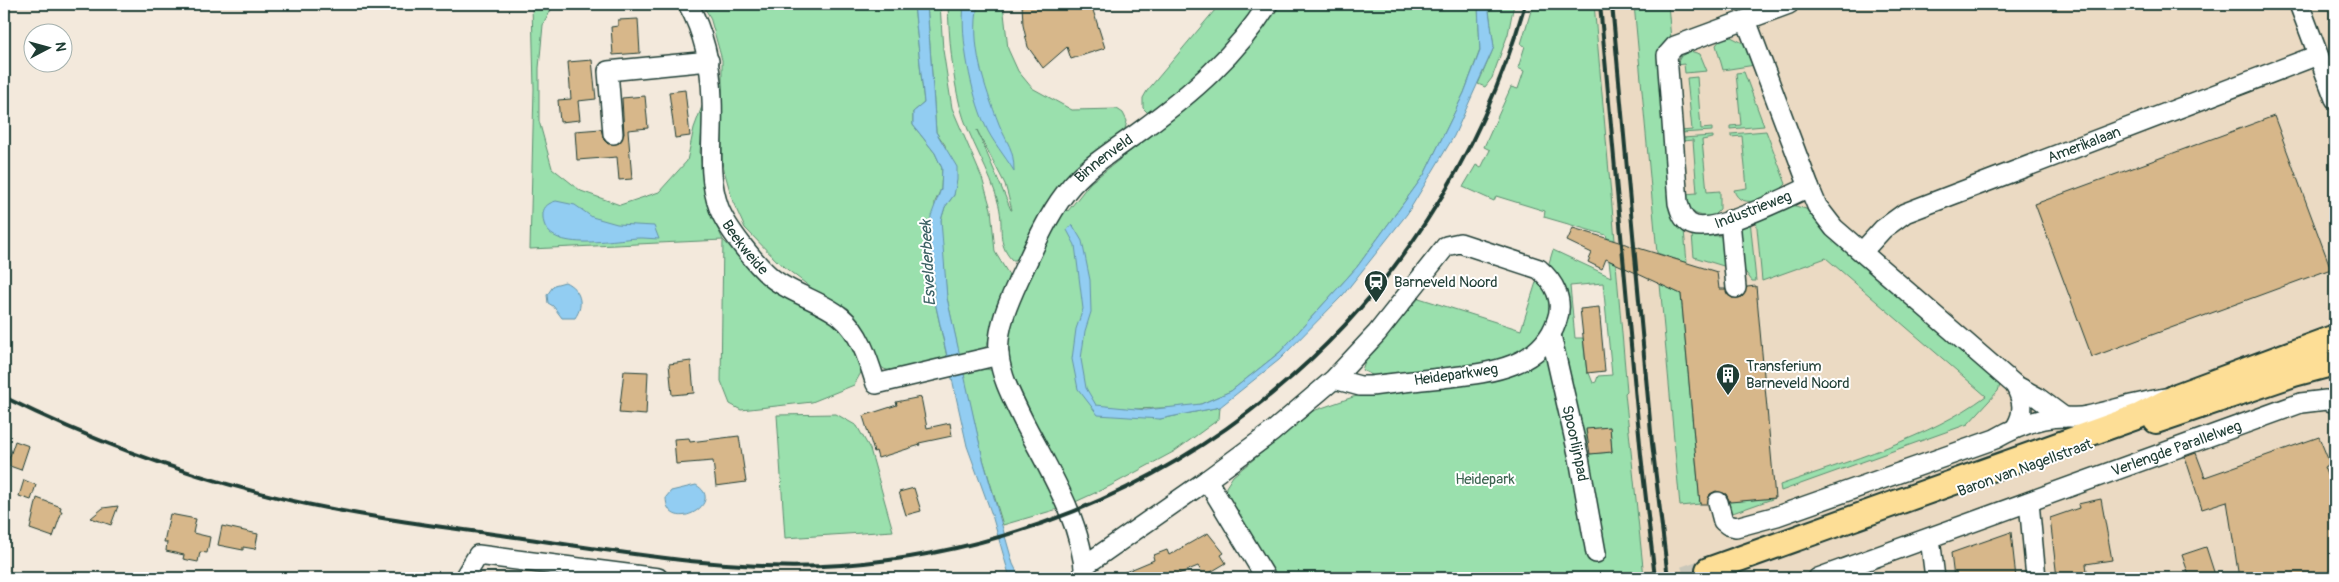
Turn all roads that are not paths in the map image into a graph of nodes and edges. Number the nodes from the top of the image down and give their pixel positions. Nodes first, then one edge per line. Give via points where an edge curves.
1 (688, 4) edge
2 (1268, 4) edge
3 (1789, 4) edge
4 (2299, 4) edge
5 (1746, 20) junction
6 (2318, 42) junction
7 (709, 61) junction
8 (2332, 78) edge
9 (2335, 99) edge
10 (613, 134) dead end
11 (1809, 187) junction
12 (1730, 220) junction
13 (1862, 252) junction
14 (1736, 288) dead end
15 (1551, 335) junction
16 (2335, 337) edge
17 (999, 355) junction
18 (2335, 363) edge
19 (1334, 379) junction
20 (2015, 385) junction
21 (2179, 395) junction
22 (2331, 401) edge
23 (2064, 417) junction
24 (2016, 427) junction
25 (1207, 480) junction
26 (1718, 502) dead end
27 (2029, 502) junction
28 (1930, 538) junction
29 (1596, 553) dead end
30 (1084, 572) edge
31 (1712, 574) edge
32 (464, 578) edge
33 (658, 578) edge
34 (1266, 578) edge
35 (1818, 578) edge
36 (1935, 578) edge
37 (2036, 578) edge

1 - 7 street, Beekweide via 698,23
2 - 17 street, Binnenveld via 1212,74 1072,185 1038,238 1013,291 1001,327
3 - 5 street, Industrieweg
4 - 6 street
5 - 11 street, Industrieweg
5 - 12 street, Industrieweg via 1675,46 1667,56 1666,65 1680,211 1688,223 1700,227 1716,226
6 - 8 street
6 - 13 street, Amerikalaan via 1922,206 1883,228
7 - 10 street via 608,71
7 - 17 street, Beekweide via 712,99 710,167 719,208 734,235 771,277 842,317 856,334 876,384
8 - 9 street
11 - 12 street, Industrieweg
11 - 13 street via 1824,216
12 - 14 street
13 - 20 street
15 - 19 street, Heideparkweg via 1533,353 1506,368 1371,386
15 - 19 street, Heideparkweg via 1559,303 1556,289 1548,278 1539,270 1513,260 1460,243 1452,244 1446,246 1377,333
15 - 29 street, Spoorlijnpad via 1580,458
16 - 21 main road, Baron van Nagellstraat
17 - 30 street, Binnenveld via 1006,386 1070,513 1079,539
18 - 31 main road, Baron van Nagellstraat via 2223,398
19 - 25 street, Heideparkweg via 1272,432
20 - 23 street via 2037,396
20 - 24 street via 2022,397 2023,409
21 - 23 street, Baron van Nagellstraat via 2134,402 2082,417
21 - 31 main road, Baron van Nagellstraat via 2139,416
22 - 27 street, Verlengde Parallelweg via 2301,403
23 - 24 street, Baron van Nagellstraat
24 - 26 street, Baron van Nagellstraat via 1995,439 1749,524 1728,525 1723,521
25 - 30 street, Heideparkweg
25 - 34 street
27 - 28 street, Verlengde Parallelweg
27 - 37 street
28 - 35 street, Verlengde Parallelweg
28 - 36 street
32 - 33 street via 478,555

